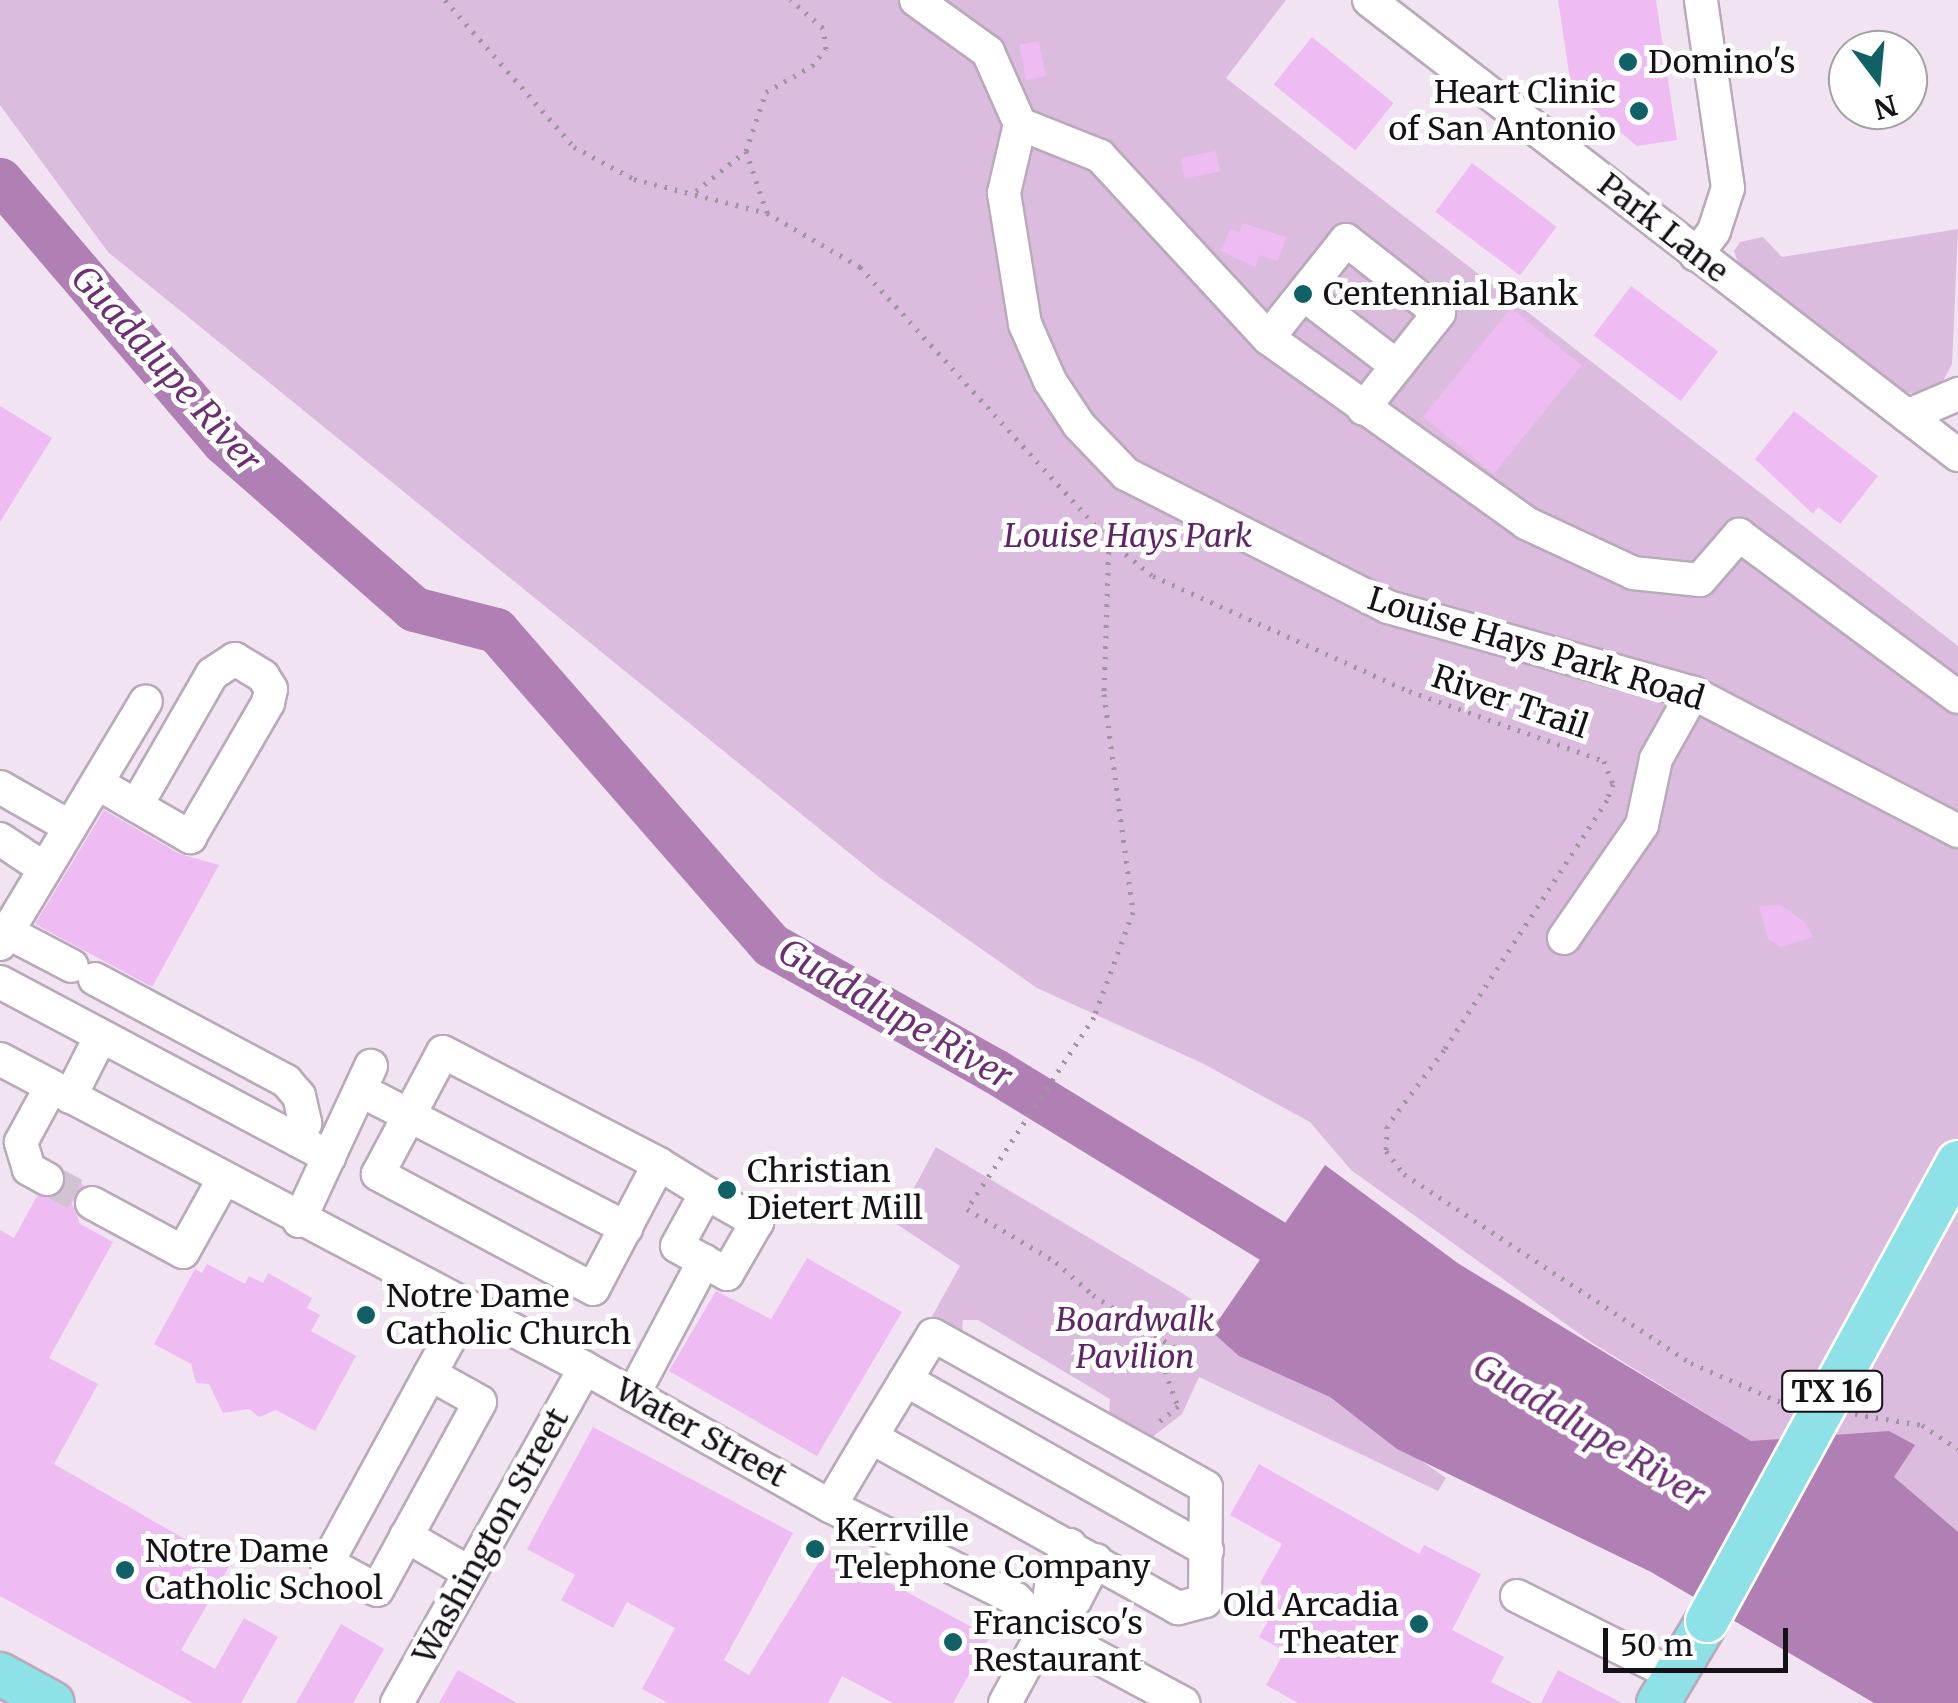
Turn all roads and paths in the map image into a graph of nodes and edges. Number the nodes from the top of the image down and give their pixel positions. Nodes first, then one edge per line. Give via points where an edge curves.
1 (446, 0) edge
2 (791, 0) edge
3 (916, 0) edge
4 (1368, 0) edge
5 (1701, 0) edge
6 (1020, 124) junction
7 (746, 151) junction
8 (696, 191) junction
9 (767, 213) junction
10 (1696, 254) junction
11 (1304, 294) junction
12 (1268, 338) junction
13 (1397, 366) junction
14 (1958, 394) edge
15 (1363, 409) junction
16 (1907, 416) junction
17 (1958, 455) edge
18 (1109, 541) junction
19 (1693, 693) junction
20 (1958, 697) edge
21 (146, 702) dead end
22 (97, 784) junction
23 (0, 787) edge
24 (136, 806) junction
25 (70, 828) junction
26 (1958, 831) edge
27 (0, 839) edge
28 (45, 869) junction
29 (4, 938) edge
30 (1564, 938) dead end
31 (0, 982) edge
32 (101, 1036) junction
33 (0, 1059) edge
34 (61, 1092) junction
35 (409, 1115) junction
36 (299, 1142) junction
37 (329, 1157) junction
38 (1958, 1162) edge
39 (659, 1164) junction
40 (47, 1178) tunnel mouth
41 (223, 1180) junction
42 (706, 1194) junction
43 (92, 1203) tunnel mouth
44 (299, 1221) junction
45 (626, 1228) junction
46 (704, 1261) junction
47 (467, 1307) junction
48 (586, 1368) junction
49 (430, 1374) junction
50 (906, 1380) junction
51 (633, 1395) junction
52 (1800, 1409) dead end
53 (1848, 1414) dead end
54 (1151, 1429) dead end
55 (871, 1437) junction
56 (1958, 1449) edge
57 (830, 1506) junction
58 (406, 1536) junction
59 (1207, 1550) junction
60 (1083, 1553) junction
61 (470, 1573) junction
62 (1517, 1596) dead end
63 (1045, 1628) junction
64 (0, 1674) edge
65 (1666, 1689) edge
66 (53, 1703) edge
67 (396, 1703) edge
68 (1005, 1703) edge
69 (1182, 1703) edge

1 - 8 path, River Trail via 574,147 634,179
2 - 7 path via 823,28 826,48 812,66 766,92
3 - 6 street via 988,52
4 - 10 street, Park Lane
5 - 10 street via 1728,188 1714,231
6 - 12 street via 1100,156
6 - 19 street, Louise Hays Park Road via 1004,193 1025,324 1050,382 1079,425 1126,474 1388,607
7 - 8 path
7 - 9 path
8 - 9 path, River Trail
9 - 18 path, River Trail via 835,250 883,287
10 - 16 street, Park Lane
11 - 12 street
11 - 13 street
11 - 13 street via 1346,240 1439,313
12 - 15 street
13 - 15 street
14 - 16 street
15 - 20 street via 1526,523 1633,573 1700,580 1739,535
16 - 17 street, Park Lane
18 - 52 path, River Trail via 1153,576 1301,646 1604,761 1612,784 1607,800 1444,1050 1386,1126 1386,1151 1404,1174 1690,1363
18 - 54 path via 1104,694 1134,912 1094,1017 967,1209 1056,1262 1093,1296 1177,1349 1165,1371 1178,1406
19 - 26 street, Louise Hays Park Road
19 - 30 street via 1656,758 1642,825
21 - 22 street
22 - 24 street
22 - 25 street
23 - 25 street
24 - 24 street via 190,836 268,703 271,689 263,676 235,658 212,674
25 - 28 street
27 - 28 street
28 - 29 street
29 - 36 street via 83,972 286,1081 305,1123
31 - 32 street
32 - 34 street
32 - 36 street
33 - 34 street, Water Street
34 - 40 street via 20,1142 29,1168
34 - 41 street, Water Street
35 - 37 street via 366,1078
35 - 39 street via 442,1052
35 - 45 street
35 - 45 street via 378,1174 593,1290
36 - 37 street
37 - 44 street
38 - 65 main road, TX 16, bridge
39 - 42 street
39 - 45 street
41 - 43 street via 183,1252
41 - 44 street, Water Street
42 - 46 street via 676,1246
42 - 46 street via 757,1222 728,1274
44 - 47 street, Water Street
46 - 51 street
47 - 48 street, Water Street
47 - 49 street
48 - 51 street, Water Street
48 - 61 street, Washington Street
49 - 58 street via 480,1402
49 - 58 street via 326,1562 376,1590
50 - 55 street
50 - 59 street
50 - 59 street via 933,1336 1206,1487
51 - 57 street, Water Street
53 - 56 path via 1922,1425
55 - 57 street
55 - 60 street
57 - 63 street, Water Street via 1016,1598
58 - 61 street
59 - 60 street via 1204,1601 1178,1608
60 - 63 street via 1075,1600
61 - 67 street, Washington Street
62 - 65 street
63 - 68 street
63 - 69 street, Water Street
64 - 66 main road

